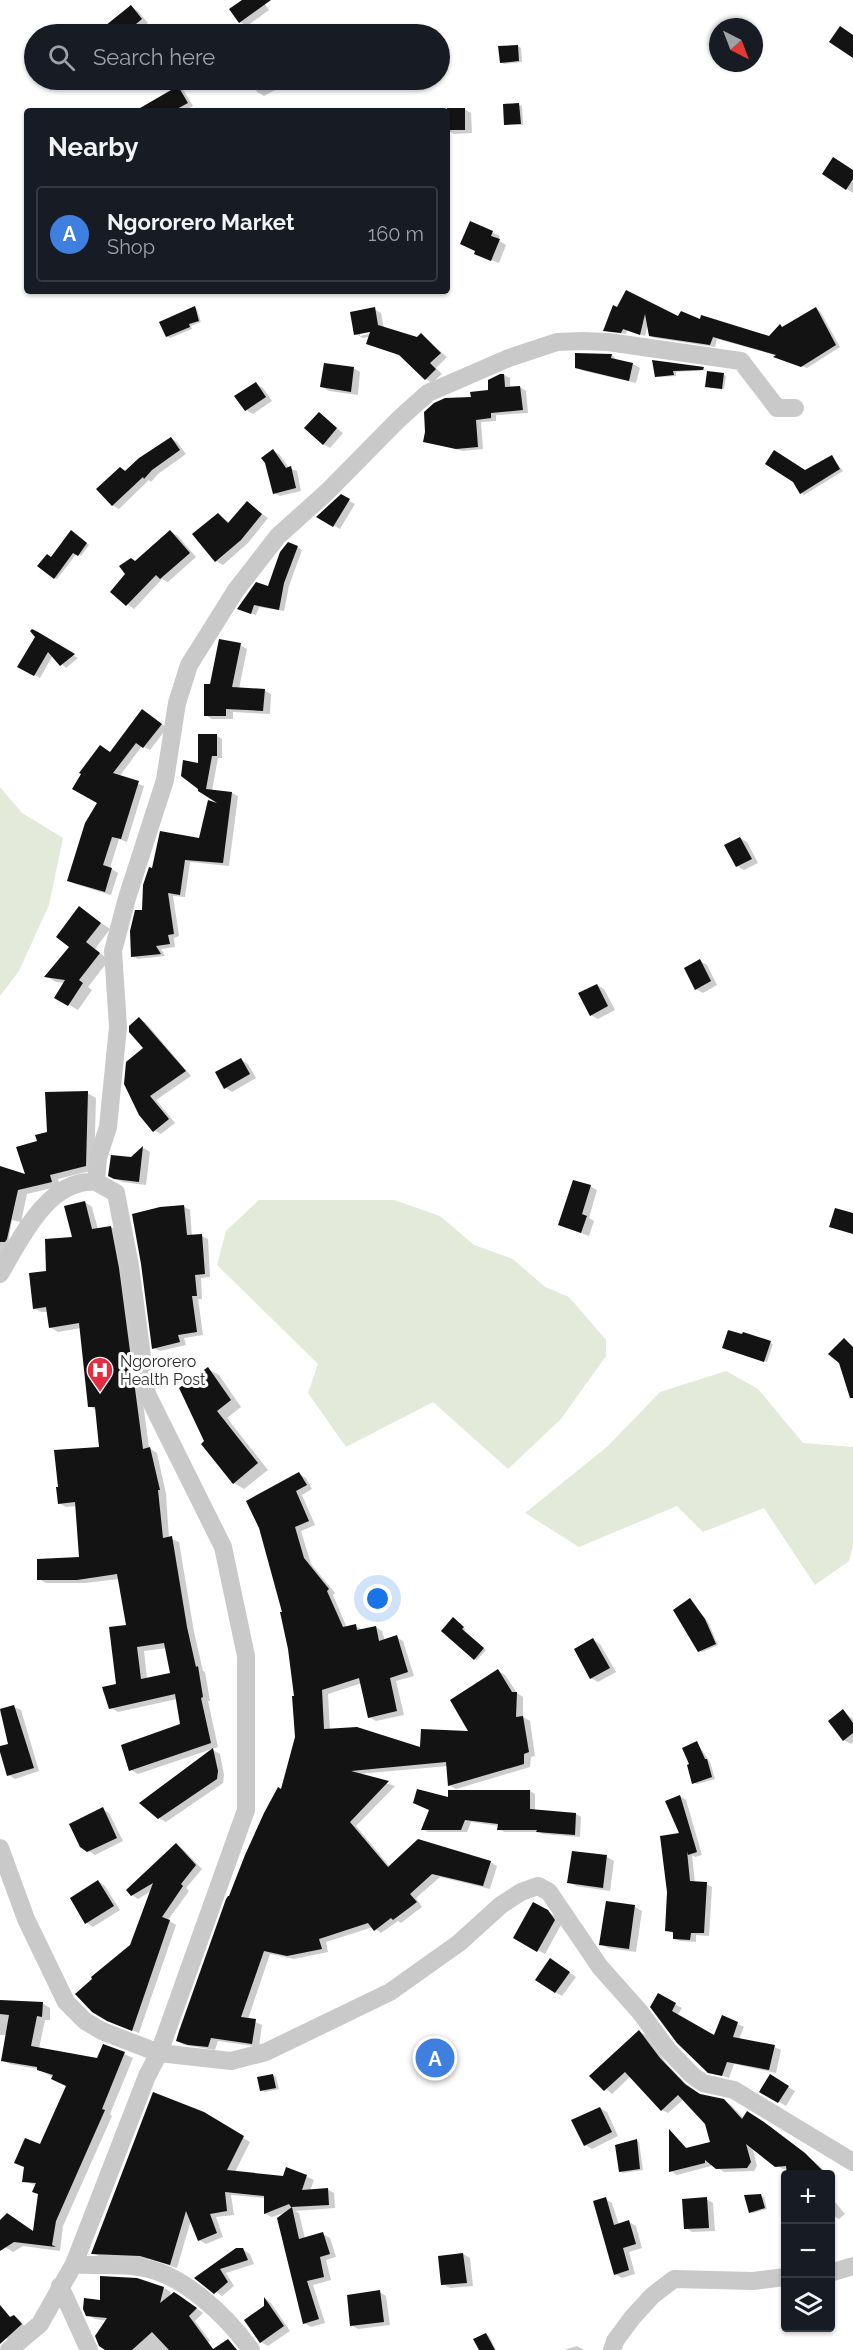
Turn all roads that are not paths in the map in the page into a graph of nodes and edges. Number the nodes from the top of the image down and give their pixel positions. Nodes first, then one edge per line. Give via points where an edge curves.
1 (795, 408) dead end
2 (96, 1182) junction
3 (0, 1274) edge
4 (0, 1848) edge
5 (159, 2053) junction
6 (853, 2162) edge
7 (74, 2264) junction
8 (853, 2266) edge
9 (835, 2272) edge
10 (781, 2278) edge
11 (60, 2286) junction
12 (9, 2350) edge
13 (89, 2350) edge
14 (251, 2350) edge
15 (612, 2350) edge

1 - 2 street via 777,408 741,361 608,342 557,342 428,393 278,536 236,590 189,665 177,703 165,780 113,951 118,1027 108,1127 98,1158
2 - 3 street via 86,1181 56,1194 32,1221
2 - 5 street via 116,1193 147,1394 223,1546 246,1656 246,1810
4 - 5 street via 26,1919 66,2002 102,2031
5 - 6 street via 231,2061 266,2052 390,1992 459,1943 501,1905 538,1886 549,1892 600,1967 692,2075 703,2083 735,2090
5 - 7 street
7 - 11 street
7 - 14 street via 139,2267 184,2283 238,2332
8 - 9 street
10 - 15 street via 753,2282 674,2279 632,2318
11 - 12 street via 40,2324
11 - 13 street

